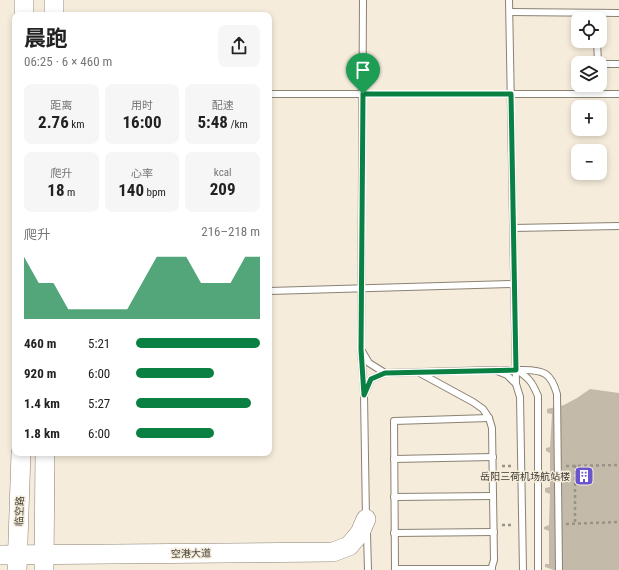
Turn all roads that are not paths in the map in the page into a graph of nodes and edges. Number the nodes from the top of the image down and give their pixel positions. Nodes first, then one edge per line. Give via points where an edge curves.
1 (24, 0) edge
2 (54, 0) edge
3 (363, 0) edge
4 (510, 0) edge
5 (24, 12) edge
6 (54, 12) edge
7 (510, 12) junction
8 (619, 13) edge
9 (571, 15) edge
10 (607, 15) edge
11 (607, 64) edge
12 (619, 64) edge
13 (272, 94) edge
14 (363, 94) junction
15 (511, 94) junction
16 (619, 94) edge
17 (619, 226) edge
18 (513, 228) junction
19 (514, 284) junction
20 (362, 288) junction
21 (272, 291) edge
22 (361, 349) junction
23 (495, 370) junction
24 (516, 370) junction
25 (418, 372) junction
26 (385, 373) junction
27 (516, 384) junction
28 (364, 395) junction
29 (489, 418) junction
30 (20, 456) edge
31 (45, 456) edge
32 (493, 457) junction
33 (394, 459) junction
34 (493, 496) junction
35 (394, 497) junction
36 (366, 519) junction
37 (494, 532) junction
38 (394, 533) junction
39 (12, 560) edge
40 (44, 562) edge
41 (491, 569) edge
42 (368, 570) edge
43 (523, 570) edge
44 (538, 570) edge
45 (559, 570) edge

1 - 5 main road
2 - 6 main road
3 - 14 lane
4 - 7 lane
7 - 9 lane
7 - 15 lane
8 - 10 lane
11 - 12 lane
13 - 14 lane
14 - 15 lane
14 - 20 lane
15 - 16 lane
15 - 18 lane
17 - 18 lane
18 - 19 lane
19 - 20 lane
19 - 24 lane
20 - 21 lane
20 - 22 lane
22 - 26 lane via 369,363
22 - 28 lane
23 - 24 lane
23 - 25 lane
23 - 27 lane via 507,375
24 - 27 lane
24 - 44 lane via 533,384 538,396
24 - 45 lane via 538,370 548,375 557,394
25 - 26 lane
25 - 29 lane via 473,402
26 - 28 lane via 371,379
27 - 43 lane via 520,397
28 - 36 lane
29 - 32 lane
29 - 33 lane via 394,421
30 - 39 main road, 临空路
31 - 40 main road
32 - 33 lane
32 - 34 lane
33 - 35 lane
34 - 35 lane
34 - 37 lane
35 - 38 lane
36 - 40 main road, 空港大道 via 360,533 349,546 333,552
36 - 42 lane
37 - 38 lane
37 - 41 lane via 494,560
38 - 41 lane via 395,569
39 - 40 main road, 空港大道

